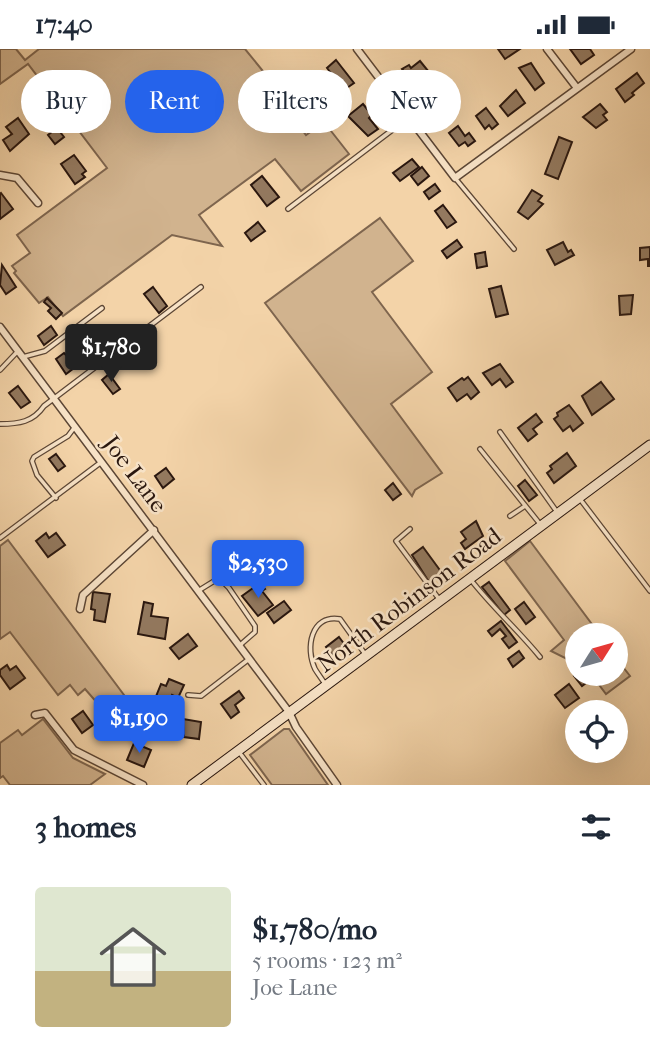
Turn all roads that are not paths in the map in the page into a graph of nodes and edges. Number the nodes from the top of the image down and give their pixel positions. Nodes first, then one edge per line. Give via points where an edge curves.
1 (357, 49) edge
2 (547, 49) edge
3 (631, 49) edge
4 (373, 70) edge
5 (577, 88) junction
6 (388, 133) edge
7 (420, 133) edge
8 (0, 175) edge
9 (456, 178) junction
10 (38, 203) dead end
11 (288, 209) dead end
12 (514, 249) dead end
13 (201, 287) dead end
14 (102, 308) dead end
15 (0, 327) edge
16 (21, 354) junction
17 (0, 370) edge
18 (55, 400) junction
19 (0, 424) edge
20 (75, 427) junction
21 (500, 432) dead end
22 (650, 445) edge
23 (480, 449) dead end
24 (102, 462) junction
25 (56, 498) junction
26 (579, 498) junction
27 (525, 506) junction
28 (558, 513) junction
29 (510, 516) dead end
30 (541, 526) junction
31 (410, 529) dead end
32 (154, 530) junction
33 (0, 538) edge
34 (470, 579) junction
35 (198, 590) junction
36 (650, 591) edge
37 (440, 601) junction
38 (80, 609) dead end
39 (239, 646) junction
40 (366, 656) junction
41 (540, 657) dead end
42 (249, 659) junction
43 (326, 685) junction
44 (188, 695) dead end
45 (289, 712) junction
46 (36, 715) dead end
47 (238, 750) junction
48 (143, 785) edge
49 (192, 785) edge
50 (264, 785) edge
51 (337, 785) edge

1 - 4 street
2 - 5 street
3 - 5 street
5 - 9 street
6 - 11 lane
7 - 9 street
8 - 10 street via 17,179
9 - 12 lane
13 - 18 lane
14 - 16 lane via 45,351
15 - 16 street, Joe Lane
16 - 17 lane
16 - 18 street, Joe Lane
18 - 19 lane via 25,422
18 - 20 street, Joe Lane
20 - 24 street, Joe Lane
20 - 25 lane via 32,461
21 - 28 lane
22 - 26 street, North Robinson Road
23 - 27 lane
24 - 25 lane
24 - 32 street, Joe Lane
25 - 33 lane
26 - 28 street, North Robinson Road
26 - 36 lane
27 - 29 lane
27 - 30 lane
28 - 30 street, North Robinson Road
30 - 34 street, North Robinson Road
31 - 37 lane via 396,541
32 - 35 street, Joe Lane
32 - 38 street via 83,595
34 - 37 street, North Robinson Road
34 - 41 lane
35 - 39 street, Joe Lane
35 - 39 lane via 219,578 229,587 255,626 255,632
37 - 40 street, North Robinson Road
39 - 42 street, Joe Lane
40 - 43 street, North Robinson Road
40 - 43 lane via 340,619 322,621 313,631 311,650 314,667
42 - 44 lane via 201,696
42 - 45 street, Joe Lane
43 - 45 street, North Robinson Road
45 - 47 street, North Robinson Road
45 - 51 street, Joe Lane
46 - 48 street via 45,713 74,750
47 - 49 street, North Robinson Road
47 - 50 lane

